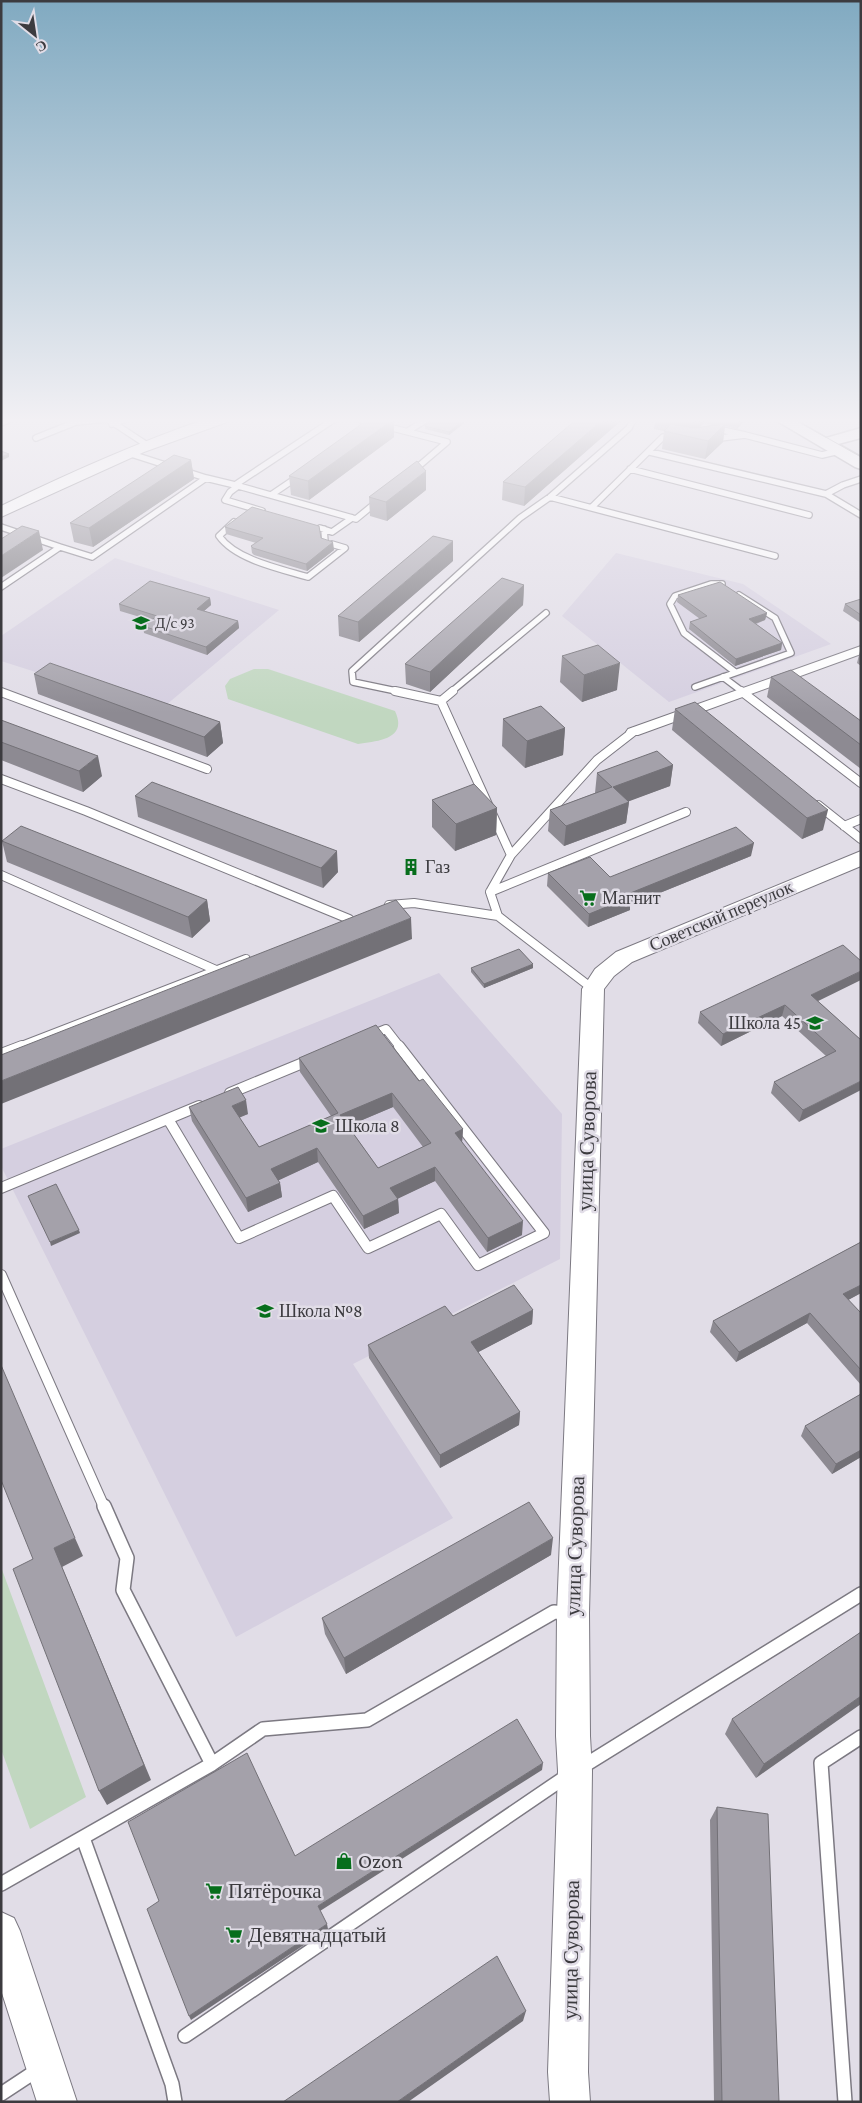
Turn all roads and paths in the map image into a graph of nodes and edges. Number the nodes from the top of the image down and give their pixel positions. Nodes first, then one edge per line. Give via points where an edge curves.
1 (150, 516) edge
2 (345, 516) edge
3 (359, 516) edge
4 (522, 516) edge
5 (626, 516) edge
6 (352, 518) junction
7 (237, 520) edge
8 (1, 527) edge
9 (315, 527) edge
10 (324, 530) junction
11 (60, 547) junction
12 (775, 556) dead end
13 (1, 587) edge
14 (546, 613) dead end
15 (861, 650) edge
16 (735, 672) junction
17 (723, 677) junction
18 (695, 687) dead end
19 (1, 692) edge
20 (744, 692) junction
21 (441, 701) junction
22 (633, 732) joint
23 (207, 770) dead end
24 (1, 779) edge
25 (861, 783) edge
26 (813, 802) edge
27 (686, 812) dead end
28 (861, 819) edge
29 (844, 826) junction
30 (861, 839) edge
31 (511, 855) junction
32 (861, 858) edge
33 (1, 875) edge
34 (490, 892) junction
35 (383, 907) edge
36 (498, 916) junction
37 (340, 923) edge
38 (252, 957) edge
39 (216, 970) junction
40 (593, 990) junction
41 (359, 1040) edge
42 (1, 1054) edge
43 (322, 1055) edge
44 (222, 1096) edge
45 (204, 1104) edge
46 (168, 1119) junction
47 (1, 1188) edge
48 (1, 1275) edge
49 (861, 1594) edge
50 (573, 1613) junction
51 (861, 1736) edge
52 (212, 1764) junction
53 (575, 1771) junction
54 (83, 1838) junction
55 (1, 1884) edge
56 (1, 1931) edge
57 (185, 2036) dead end
58 (46, 2065) junction
59 (1, 2094) edge
60 (57, 2102) edge
61 (175, 2102) edge
62 (570, 2102) edge
63 (845, 2102) edge

1 - 11 lane via 92,556
2 - 6 lane
3 - 6 lane
4 - 21 lane via 352,672 353,682
5 - 12 lane
6 - 10 lane via 332,532
7 - 10 lane via 221,532 219,536 223,544 252,560 308,577 345,548 324,542
8 - 11 lane
9 - 10 lane
11 - 13 lane
14 - 21 lane
15 - 20 street
16 - 16 lane via 684,633 670,604 675,596 711,584 724,584 775,618 790,653
16 - 17 lane
17 - 18 lane
17 - 20 lane
19 - 23 lane
20 - 22 street via 701,712
20 - 25 lane
21 - 31 lane
22 - 31 lane via 597,760
24 - 37 lane via 353,918
26 - 29 lane
27 - 34 lane
28 - 29 lane
29 - 30 lane
31 - 34 lane
32 - 40 street, Советский переулок via 624,957 609,966
33 - 39 lane
34 - 36 lane
35 - 36 lane via 414,904
36 - 40 lane
38 - 39 lane
39 - 42 lane
40 - 50 street, улица Суворова
41 - 46 lane via 386,1029 544,1233 478,1265 441,1214 368,1248 334,1196 239,1238
43 - 44 lane
45 - 46 lane
46 - 47 lane
48 - 52 lane via 127,1558 123,1590
49 - 53 lane
50 - 52 lane via 554,1612 367,1720 263,1729
50 - 53 street, улица Суворова
51 - 63 lane via 821,1763
52 - 54 lane
53 - 57 lane
53 - 62 street, улица Суворова
54 - 55 lane
54 - 61 lane via 172,2084
56 - 58 street
58 - 59 lane
58 - 60 street

